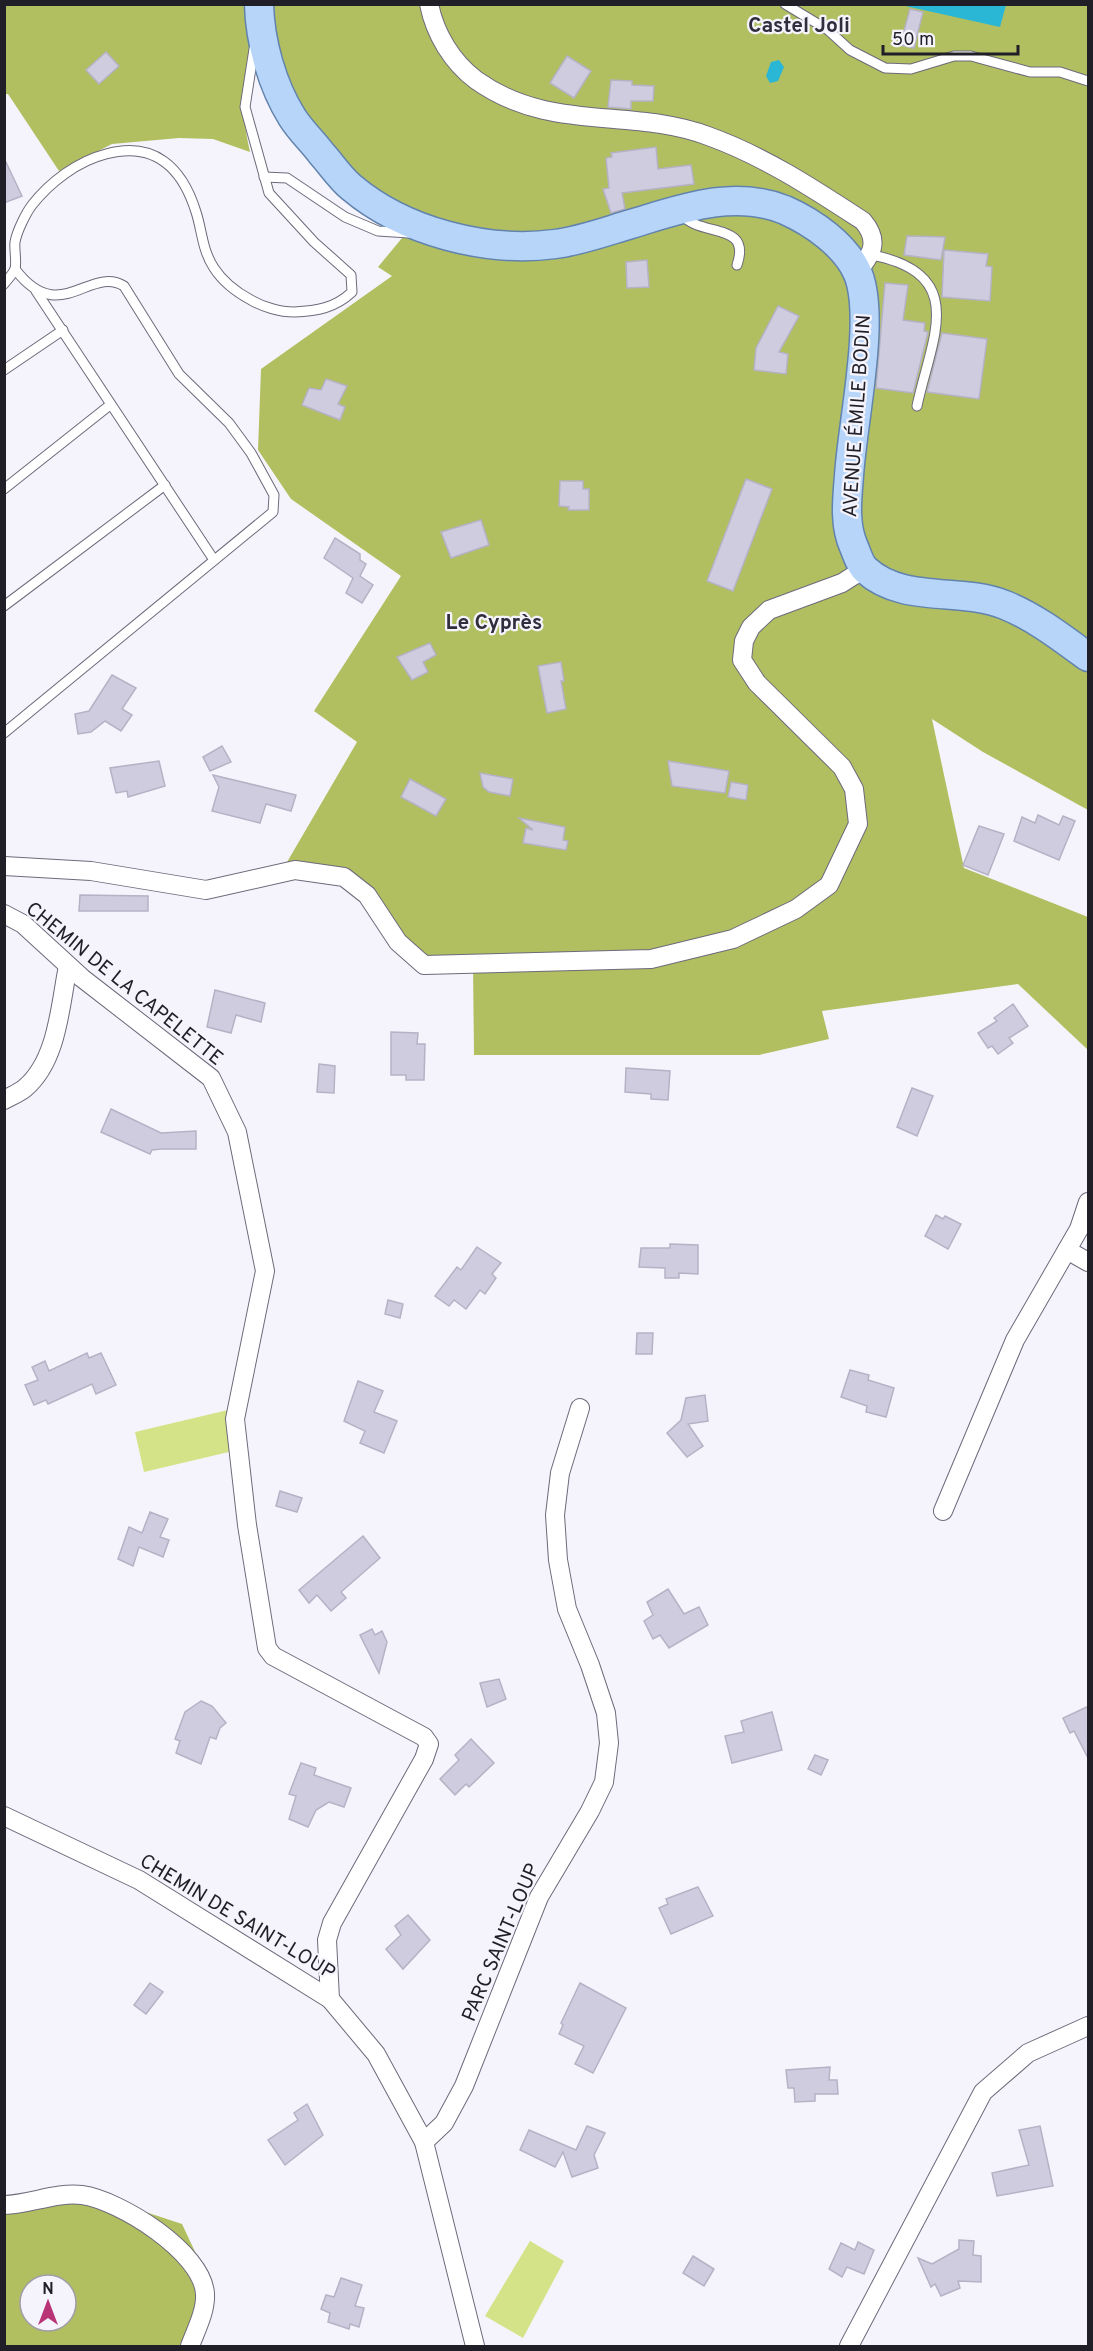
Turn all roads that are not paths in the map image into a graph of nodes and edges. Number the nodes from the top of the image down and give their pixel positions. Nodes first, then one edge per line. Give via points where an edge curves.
1 (429, 4) edge
2 (785, 4) edge
3 (256, 10) edge
4 (1089, 81) edge
5 (264, 177) junction
6 (677, 210) junction
7 (440, 236) junction
8 (865, 264) junction
9 (737, 265) dead end
10 (15, 269) junction
11 (4, 284) edge
12 (36, 291) junction
13 (63, 330) junction
14 (4, 370) edge
15 (110, 405) junction
16 (916, 406) dead end
17 (165, 485) junction
18 (4, 489) edge
19 (214, 560) junction
20 (864, 569) junction
21 (4, 606) edge
22 (1089, 657) edge
23 (4, 733) edge
24 (4, 866) edge
25 (4, 914) edge
26 (68, 966) junction
27 (4, 1100) edge
28 (1089, 1202) edge
29 (1067, 1250) junction
30 (1089, 1262) edge
31 (580, 1408) dead end
32 (943, 1510) dead end
33 (4, 1816) edge
34 (330, 1999) junction
35 (1089, 2026) edge
36 (424, 2142) junction
37 (4, 2205) edge
38 (190, 2346) edge
39 (475, 2346) edge
40 (849, 2346) edge

1 - 8 street via 440,39 462,70 492,91 523,106 707,135 797,178 863,221 874,246
2 - 4 lane via 828,30 850,50 885,68 912,69 954,56 971,56 1030,72 1060,72
3 - 5 lane via 245,107
3 - 7 main road, AVENUE ÉMILE BODIN via 273,78 292,117 349,185 369,201
5 - 7 lane via 287,178 345,217 378,231
5 - 10 lane via 269,194 351,275 352,292 340,304 315,311 289,312 260,306 234,291 213,267 186,186 168,162 150,152 122,149 93,158 49,186 31,206 15,240
6 - 7 main road, AVENUE ÉMILE BODIN via 556,244 499,246
6 - 8 main road, AVENUE ÉMILE BODIN via 742,200 784,210 824,232
6 - 9 lane via 693,225 736,238 741,254
8 - 16 lane via 910,267 924,278 937,308 934,346
8 - 20 main road, AVENUE ÉMILE BODIN via 864,318 846,511 850,537
10 - 11 lane
10 - 12 lane
12 - 13 lane
12 - 19 lane via 60,296 109,281 124,286 179,374 229,423 251,453 274,495 273,512
13 - 14 lane
13 - 15 lane
15 - 17 lane
15 - 18 lane
17 - 19 lane
17 - 21 lane
19 - 23 lane
20 - 22 main road via 888,583 915,591 1004,604 1029,616
20 - 24 street via 842,583 769,610 744,641 742,660 757,683 842,767 854,789 858,824 829,885 796,909 733,939 651,959 424,965 398,942 367,895 344,877 295,870 206,890 91,872
25 - 26 street, CHEMIN DE LA CAPELETTE via 23,924
26 - 27 street via 52,1044 25,1088
26 - 34 street, CHEMIN DE LA CAPELETTE via 211,1078 237,1132 265,1270 235,1419 267,1648 273,1656 424,1737 429,1744 332,1923 327,1940
28 - 29 street
29 - 30 street
29 - 32 street via 1015,1340
31 - 36 street, PARC SAINT-LOUP via 560,1473 555,1515 567,1609 606,1713 609,1743 604,1782 539,1897 464,2086 444,2124
33 - 34 street, CHEMIN DE SAINT-LOUP via 140,1880
34 - 36 street, CHEMIN DE SAINT-LOUP via 376,2054
35 - 40 street via 1028,2053 983,2092
36 - 39 street, CHEMIN DE SAINT-LOUP
37 - 38 street via 64,2194 84,2195 170,2238 193,2265 206,2294

